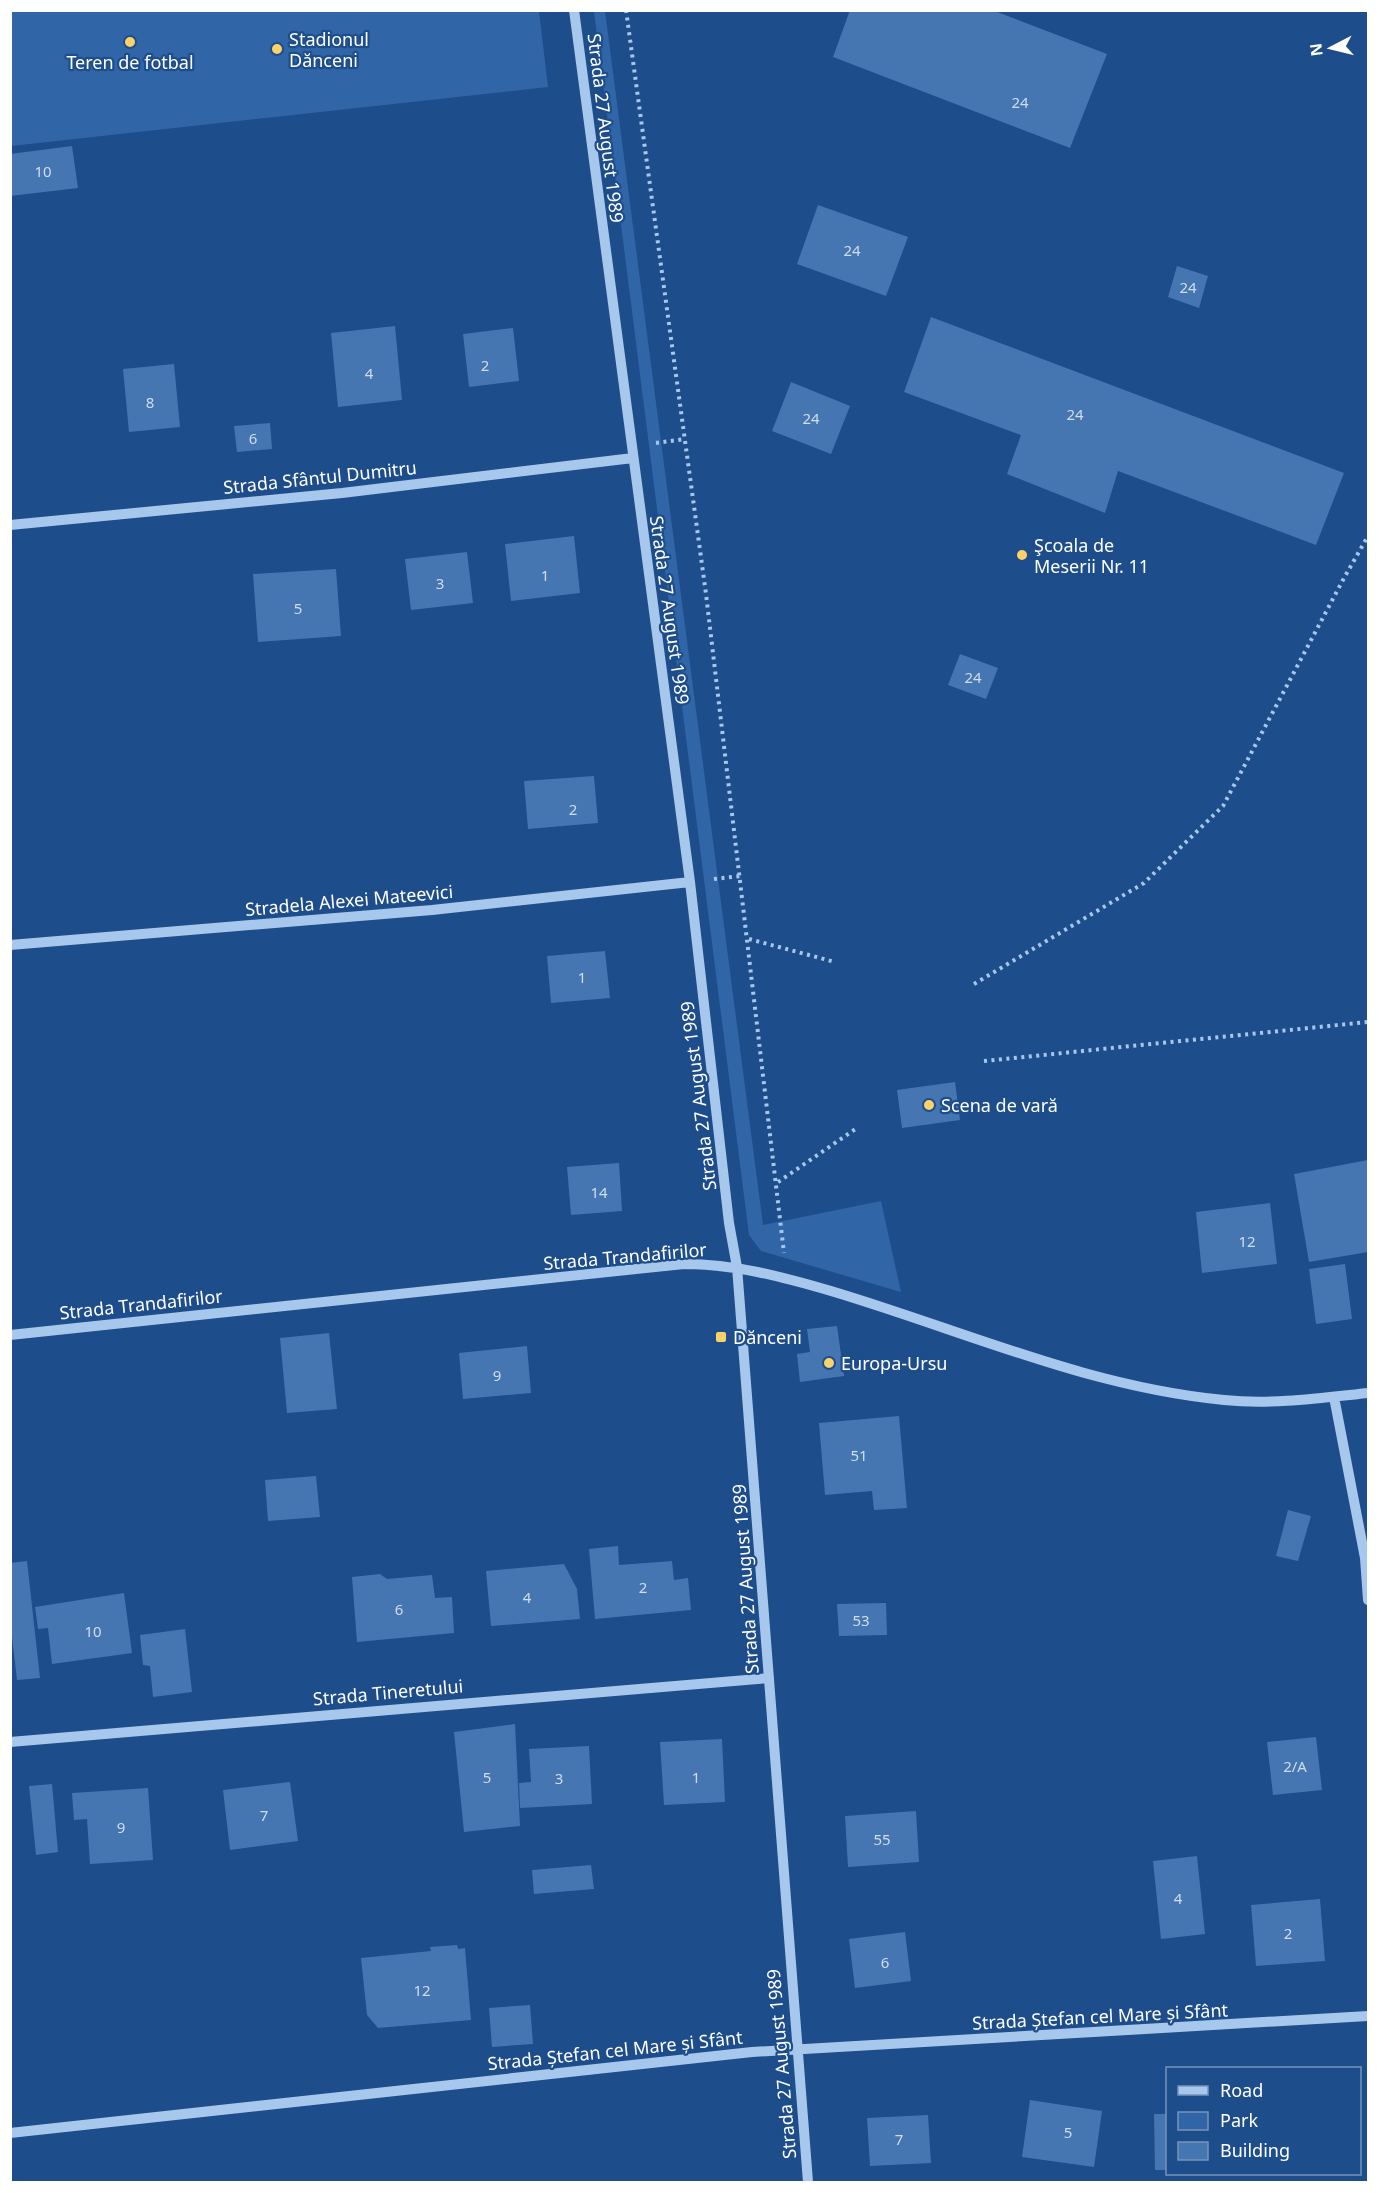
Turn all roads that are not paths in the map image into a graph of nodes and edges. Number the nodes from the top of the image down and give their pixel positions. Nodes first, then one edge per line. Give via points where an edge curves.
1 (574, 10) edge
2 (633, 458) junction
3 (10, 525) edge
4 (690, 882) junction
5 (10, 945) edge
6 (737, 1267) junction
7 (10, 1335) edge
8 (1368, 1393) edge
9 (1334, 1396) junction
10 (1368, 1600) edge
11 (769, 1678) junction
12 (10, 1742) edge
13 (1368, 2016) edge
14 (798, 2050) junction
15 (10, 2133) edge
16 (808, 2182) edge

1 - 2 street, Strada 27 August 1989
2 - 3 street, Strada Sfântul Dumitru via 342,493
2 - 4 street, Strada 27 August 1989
4 - 5 street, Stradela Alexei Mateevici via 432,910
4 - 6 street, Strada 27 August 1989
6 - 7 street, Strada Trandafirilor via 684,1264
6 - 9 street, Strada Trandafirilor via 886,1307 1115,1383 1224,1400 1269,1402
6 - 11 street, Strada 27 August 1989
8 - 9 street, Strada Trandafirilor
9 - 10 street via 1363,1547
11 - 12 street, Strada Tineretului
11 - 14 street, Strada 27 August 1989
13 - 14 street, Strada Ștefan cel Mare și Sfânt
14 - 15 street, Strada Ștefan cel Mare și Sfânt
14 - 16 street, Strada 27 August 1989

